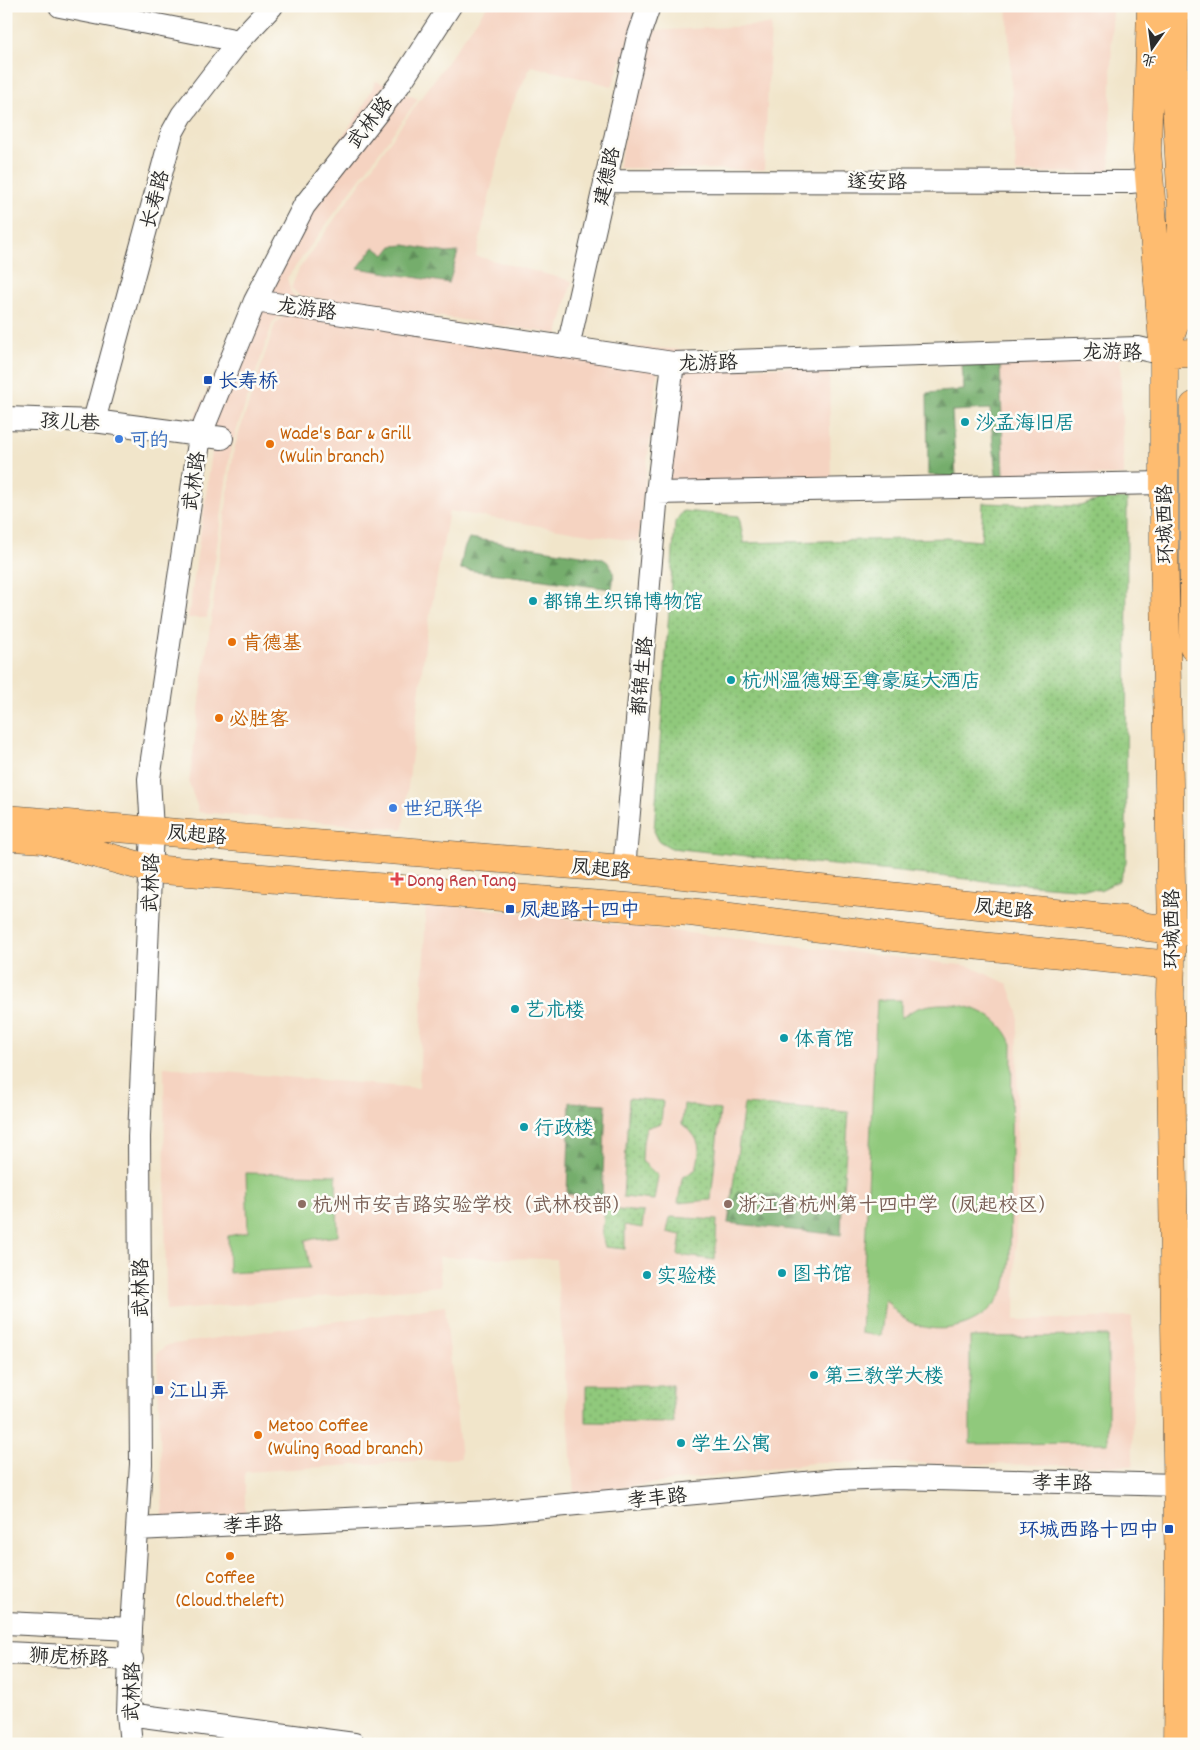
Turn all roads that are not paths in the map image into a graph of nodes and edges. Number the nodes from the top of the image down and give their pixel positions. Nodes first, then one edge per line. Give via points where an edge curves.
1 (60, 6) edge
2 (272, 6) edge
3 (450, 6) edge
4 (649, 6) edge
5 (1151, 6) edge
6 (1174, 6) edge
7 (238, 41) junction
8 (1149, 180) junction
9 (606, 181) junction
10 (255, 301) junction
11 (568, 347) junction
12 (1194, 353) edge
13 (1164, 354) junction
14 (673, 363) junction
15 (1194, 406) edge
16 (6, 418) edge
17 (94, 421) junction
18 (200, 436) junction
19 (222, 438) dead end
20 (1164, 483) junction
21 (657, 493) junction
22 (1194, 647) edge
23 (6, 819) edge
24 (152, 830) junction
25 (6, 837) edge
26 (151, 869) junction
27 (624, 869) junction
28 (1187, 935) edge
29 (1171, 965) junction
30 (1178, 1485) junction
31 (137, 1529) junction
32 (6, 1623) edge
33 (131, 1629) junction
34 (6, 1652) edge
35 (132, 1659) junction
36 (128, 1714) junction
37 (131, 1744) edge
38 (354, 1744) edge
39 (1177, 1744) edge

1 - 7 street
2 - 7 street, 长寿路
3 - 10 street, 武林路 via 399,85 304,206
4 - 9 street, 建德路 via 637,41
5 - 8 main road, 环城西路
6 - 13 main road, 环城西路 via 1182,207 1182,303
7 - 17 street, 长寿路 via 172,133
8 - 9 street, 遂安路
8 - 13 main road, 环城西路
9 - 11 street, 建德路
10 - 11 street, 龙游路
10 - 18 street, 武林路
11 - 14 street, 龙游路
12 - 13 main road
13 - 14 street, 龙游路 via 1138,348
13 - 20 main road, 环城西路
14 - 21 street, 都锦生路
15 - 22 main road, 环城西路
16 - 17 street, 孩儿巷
17 - 18 street, 孩儿巷
18 - 19 street, 孩儿巷
18 - 24 street, 武林路 via 149,779
20 - 21 street
20 - 28 main road, 环城西路
21 - 27 street, 都锦生路
23 - 24 main road, 凤起路
24 - 26 street, 武林路
24 - 27 main road, 凤起路
25 - 26 main road via 43,840
26 - 29 main road via 690,912 911,939
26 - 31 street, 武林路 via 140,1137 142,1464
27 - 28 main road, 凤起路 via 1125,920
28 - 29 main road, 环城西路
29 - 30 main road, 环城西路
30 - 31 street, 孝丰路 via 894,1478 837,1480 490,1512
30 - 39 main road, 环城西路
31 - 33 street, 武林路
32 - 33 street, 狮虎桥路
33 - 35 street, 武林路
34 - 35 street, 狮虎桥路
35 - 36 street, 武林路
36 - 37 street, 武林路
36 - 38 street

